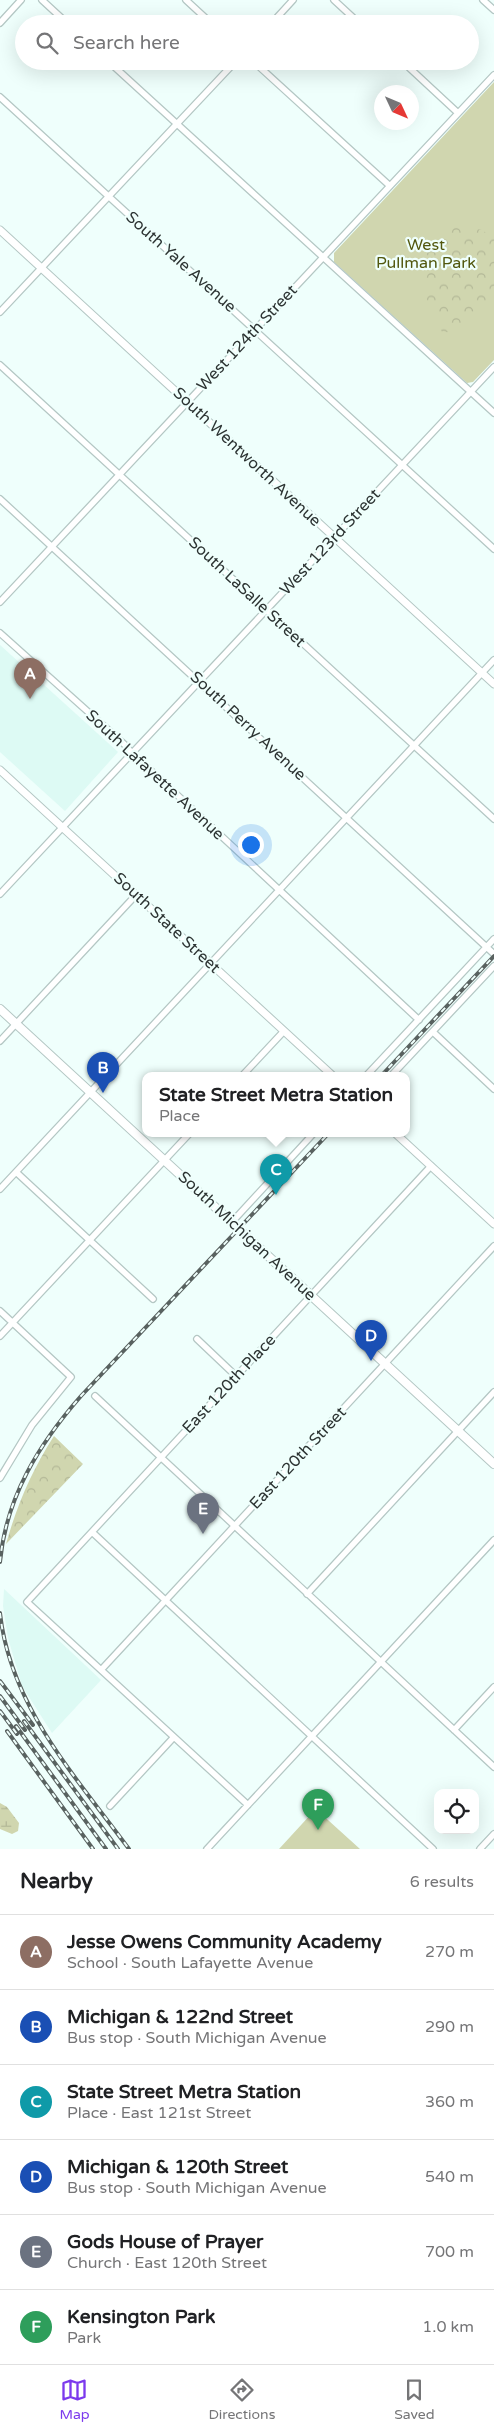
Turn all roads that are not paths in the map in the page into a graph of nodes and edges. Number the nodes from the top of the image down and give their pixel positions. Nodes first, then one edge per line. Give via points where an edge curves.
1 (21, 0) edge
2 (42, 0) edge
3 (186, 0) edge
4 (293, 0) edge
5 (334, 0) edge
6 (483, 0) edge
7 (494, 10) edge
8 (58, 15) edge
9 (202, 15) edge
10 (279, 15) edge
11 (350, 15) edge
12 (0, 23) edge
13 (118, 70) edge
14 (228, 70) edge
15 (263, 70) edge
16 (412, 70) edge
17 (494, 75) edge
18 (0, 98) edge
19 (458, 113) junction
20 (177, 124) junction
21 (390, 186) junction
22 (109, 197) junction
23 (0, 230) edge
24 (322, 258) junction
25 (42, 268) junction
26 (0, 312) edge
27 (255, 329) junction
28 (0, 365) edge
29 (494, 367) edge
30 (471, 392) junction
31 (187, 402) junction
32 (494, 414) edge
33 (403, 464) junction
34 (119, 475) junction
35 (0, 500) edge
36 (334, 537) junction
37 (52, 546) junction
38 (494, 548) edge
39 (0, 602) edge
40 (266, 610) junction
41 (0, 633) edge
42 (494, 660) edge
43 (482, 673) junction
44 (199, 681) junction
45 (494, 684) edge
46 (414, 745) junction
47 (132, 753) junction
48 (0, 770) edge
49 (346, 817) junction
50 (494, 819) edge
51 (62, 827) junction
52 (278, 889) junction
53 (0, 894) edge
54 (136, 895) junction
55 (494, 939) edge
56 (487, 947) junction
57 (494, 954) edge
58 (210, 962) junction
59 (494, 966) edge
60 (0, 1009) edge
61 (419, 1020) junction
62 (16, 1024) junction
63 (284, 1031) junction
64 (433, 1032) junction
65 (0, 1041) edge
66 (246, 1072) edge
67 (329, 1072) edge
68 (370, 1072) edge
69 (395, 1072) edge
70 (494, 1089) edge
71 (90, 1092) junction
72 (186, 1137) edge
73 (310, 1137) edge
74 (399, 1137) edge
75 (164, 1160) junction
76 (431, 1166) junction
77 (16, 1172) junction
78 (0, 1189) edge
79 (232, 1222) junction
80 (494, 1224) edge
81 (90, 1240) junction
82 (494, 1246) edge
83 (311, 1296) junction
84 (153, 1299) dead end
85 (0, 1310) edge
86 (12, 1322) junction
87 (0, 1336) edge
88 (197, 1339) dead end
89 (385, 1364) junction
90 (236, 1376) junction
91 (494, 1392) edge
92 (95, 1396) dead end
93 (458, 1431) junction
94 (161, 1458) junction
95 (494, 1464) edge
96 (0, 1478) edge
97 (234, 1527) junction
98 (92, 1532) junction
99 (494, 1540) edge
100 (307, 1594) junction
101 (165, 1601) junction
102 (381, 1662) junction
103 (101, 1670) junction
104 (494, 1687) edge
105 (454, 1730) junction
106 (312, 1736) junction
107 (174, 1737) junction
108 (494, 1767) edge
109 (248, 1805) junction
110 (110, 1806) dead end
111 (494, 1834) edge
112 (207, 1849) edge
113 (433, 1849) edge
114 (480, 1849) edge

1 - 12 street
2 - 8 street
3 - 9 street
4 - 10 street
5 - 11 street
6 - 7 street
13 - 20 street
14 - 20 street
15 - 21 street
16 - 19 street
17 - 19 street, West 124th Street
18 - 22 street, South Yale Avenue
19 - 21 street, West 124th Street
20 - 22 street
20 - 24 street
21 - 24 street, West 124th Street
22 - 25 street
22 - 27 street, South Yale Avenue
23 - 25 street, South Wentworth Avenue
24 - 27 street, West 124th Street
24 - 30 street
25 - 26 street
25 - 31 street, South Wentworth Avenue
27 - 31 street, West 124th Street
27 - 33 street, South Yale Avenue
28 - 34 street, South LaSalle Street
29 - 30 street, West 123rd Street
30 - 32 street
30 - 33 street, West 123rd Street
31 - 34 street, West 124th Street
31 - 36 street, South Wentworth Avenue
33 - 36 street, West 123rd Street
33 - 38 street, South Yale Avenue
34 - 37 street, West 124th Street
34 - 40 street, South LaSalle Street
35 - 37 street, South Perry Avenue
36 - 40 street, West 123rd Street
36 - 43 street, South Wentworth Avenue
37 - 39 street, West 124th Street
37 - 44 street, South Perry Avenue
40 - 44 street, West 123rd Street
40 - 46 street, South LaSalle Street
41 - 47 street, South Lafayette Avenue
42 - 43 street
43 - 45 street, South Wentworth Avenue
43 - 46 street
44 - 47 street, West 123rd Street
44 - 49 street, South Perry Avenue
46 - 49 street
46 - 50 street, South LaSalle Street
47 - 51 street, West 123rd Street
47 - 52 street, South Lafayette Avenue
48 - 51 street, South State Street
49 - 52 street
49 - 56 street, South Perry Avenue
51 - 53 street, West 123rd Street
51 - 54 street, South State Street
52 - 58 street
52 - 61 street, South Lafayette Avenue
54 - 58 street, South State Street
54 - 62 street
55 - 56 street
56 - 57 street, South Perry Avenue
56 - 61 street
58 - 63 street, South State Street
58 - 71 street
59 - 64 street
60 - 62 main road, South Michigan Avenue
61 - 68 street
62 - 65 street
62 - 71 main road, South Michigan Avenue
63 - 66 street
63 - 67 street, South State Street
64 - 69 street
64 - 70 street
71 - 75 main road, South Michigan Avenue
71 - 77 street
72 - 75 street
73 - 79 street
74 - 76 street
75 - 79 main road, South Michigan Avenue
75 - 81 street
76 - 80 street
76 - 83 street, East 120th Place
77 - 78 street
77 - 81 street
79 - 83 main road, South Michigan Avenue
81 - 84 street
81 - 86 street
82 - 89 street, East 120th Street
83 - 89 main road, South Michigan Avenue
83 - 90 street, East 120th Place
85 - 86 street
86 - 87 street
86 - 96 street via 71,1377 32,1425
88 - 90 street
89 - 93 main road, South Michigan Avenue
89 - 97 street, East 120th Street
90 - 94 street, East 120th Place
91 - 93 street
92 - 94 street
93 - 95 main road, South Michigan Avenue
93 - 100 street
94 - 97 street
94 - 98 street, East 120th Place
97 - 100 street
97 - 101 street, East 120th Street
98 - 101 street
98 - 103 street, East 120th Place via 27,1602
99 - 102 street
100 - 102 street
101 - 103 street, East 120th Street
101 - 106 street
102 - 105 street
102 - 106 street
103 - 107 street
104 - 105 street
105 - 108 street
106 - 109 street
106 - 113 street
107 - 109 street
107 - 110 street
109 - 112 street
111 - 114 street

